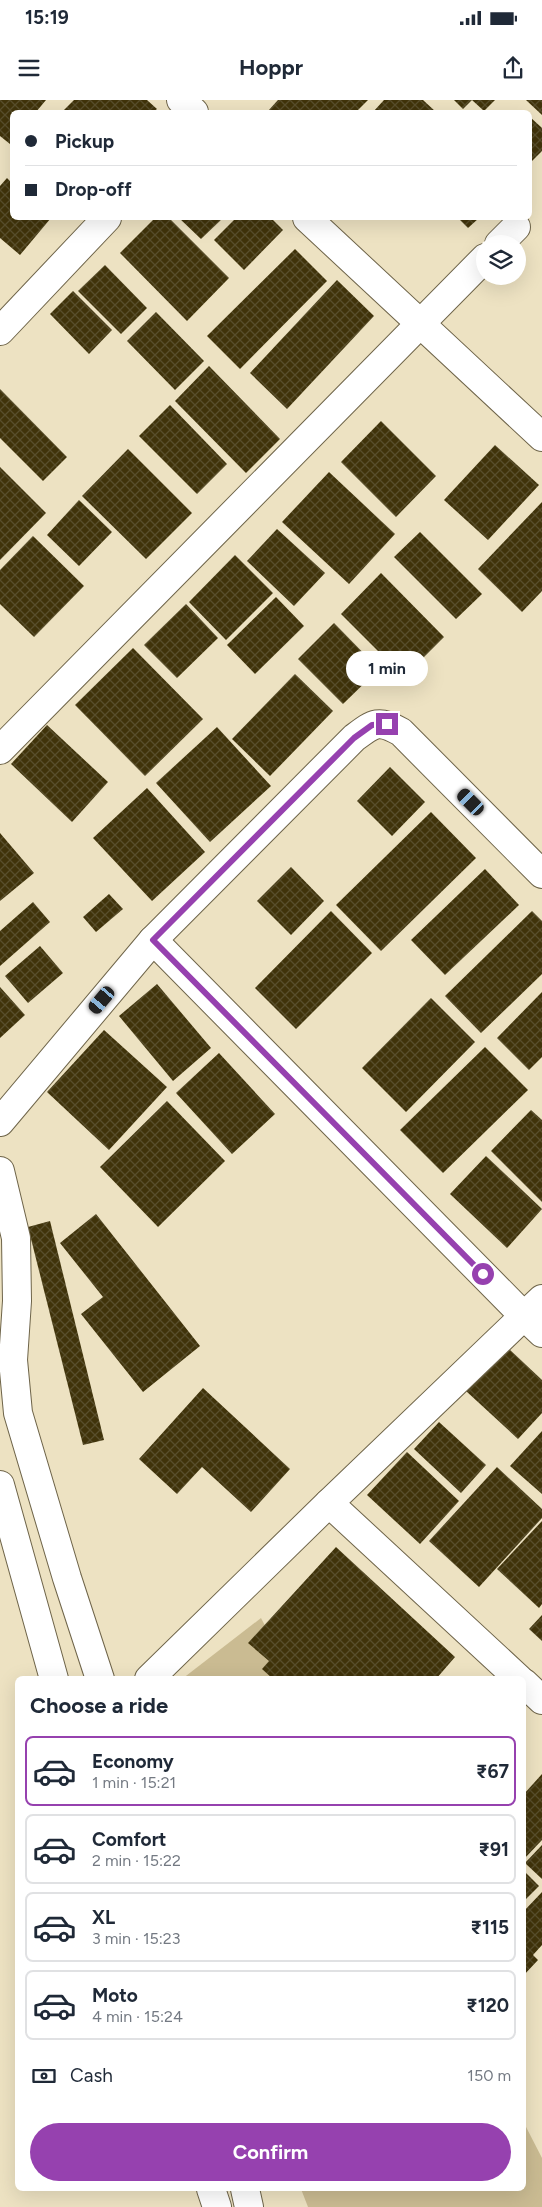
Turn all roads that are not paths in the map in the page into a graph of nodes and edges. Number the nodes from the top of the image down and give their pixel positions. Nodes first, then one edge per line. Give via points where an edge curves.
1 (181, 100) edge
2 (192, 110) edge
3 (105, 220) edge
4 (309, 220) edge
5 (476, 267) edge
6 (421, 324) junction
7 (0, 331) edge
8 (542, 437) edge
9 (0, 750) edge
10 (542, 873) edge
11 (153, 940) junction
12 (0, 1122) edge
13 (0, 1171) edge
14 (536, 1316) edge
15 (0, 1485) edge
16 (329, 1503) junction
17 (53, 1676) edge
18 (99, 1676) edge
19 (152, 1676) edge
20 (516, 1676) edge
21 (526, 1685) edge
22 (542, 1700) edge
23 (212, 2191) edge
24 (245, 2191) edge
25 (217, 2207) edge
26 (249, 2207) edge

1 - 2 street
3 - 7 street
4 - 6 street
5 - 6 street
6 - 8 street
6 - 9 street
10 - 11 street via 401,732 387,724 372,725 354,738
11 - 12 street
11 - 14 street
13 - 18 street via 16,1238 17,1301 12,1360 18,1413
14 - 16 street
15 - 17 street
16 - 19 street
16 - 20 street
21 - 22 street
23 - 25 street
24 - 26 street

